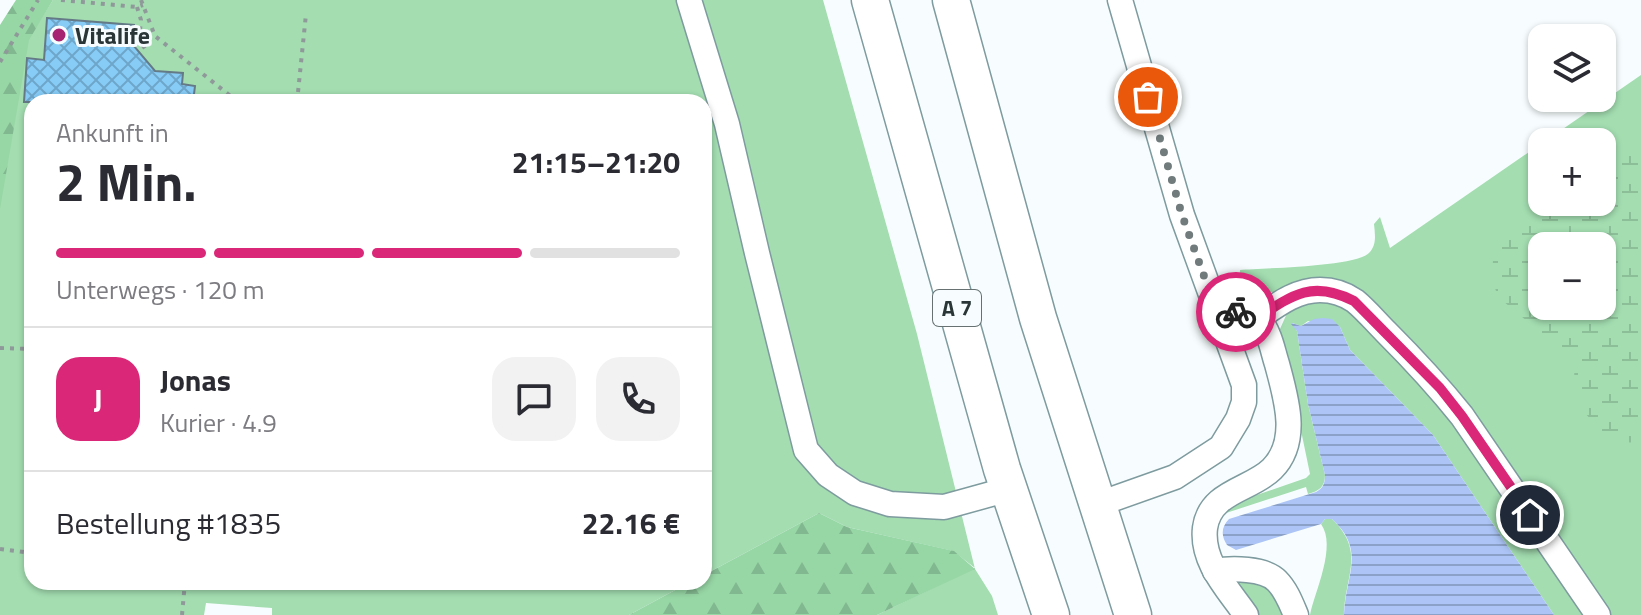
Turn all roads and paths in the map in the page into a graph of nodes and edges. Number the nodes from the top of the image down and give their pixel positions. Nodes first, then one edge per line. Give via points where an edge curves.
1 (38, 0) edge
2 (61, 0) edge
3 (689, 0) edge
4 (870, 0) edge
5 (951, 0) edge
6 (1120, 0) edge
7 (142, 3) edge
8 (137, 7) junction
9 (306, 14) dead end
10 (148, 53) dead end
11 (0, 62) edge
12 (228, 94) edge
13 (298, 94) edge
14 (1218, 315) junction
15 (1258, 318) junction
16 (0, 348) edge
17 (24, 349) edge
18 (1009, 489) junction
19 (1096, 505) junction
20 (0, 549) edge
21 (24, 552) edge
22 (1215, 571) junction
23 (184, 590) edge
24 (182, 615) edge
25 (1051, 615) edge
26 (1133, 615) edge
27 (1246, 615) edge
28 (1296, 615) edge
29 (1598, 615) edge

1 - 11 path
2 - 8 path
3 - 18 lane via 727,124 806,450 828,475 855,493 890,504 944,507
4 - 18 highway, A 7
5 - 19 highway via 1038,318
6 - 14 lane via 1182,215
7 - 8 path
7 - 12 path via 155,36
8 - 10 path via 139,40
9 - 13 path
14 - 15 lane via 1231,311
14 - 19 lane via 1244,385 1244,402 1221,447 1175,477
15 - 22 lane via 1268,334 1285,396 1287,441 1270,471 1214,507 1205,526 1206,551
15 - 29 lane via 1299,293 1334,292 1354,301 1448,398
16 - 17 path
18 - 25 highway, A 7
19 - 26 highway
20 - 21 path
22 - 27 lane
22 - 28 lane via 1243,570 1274,578
23 - 24 path

